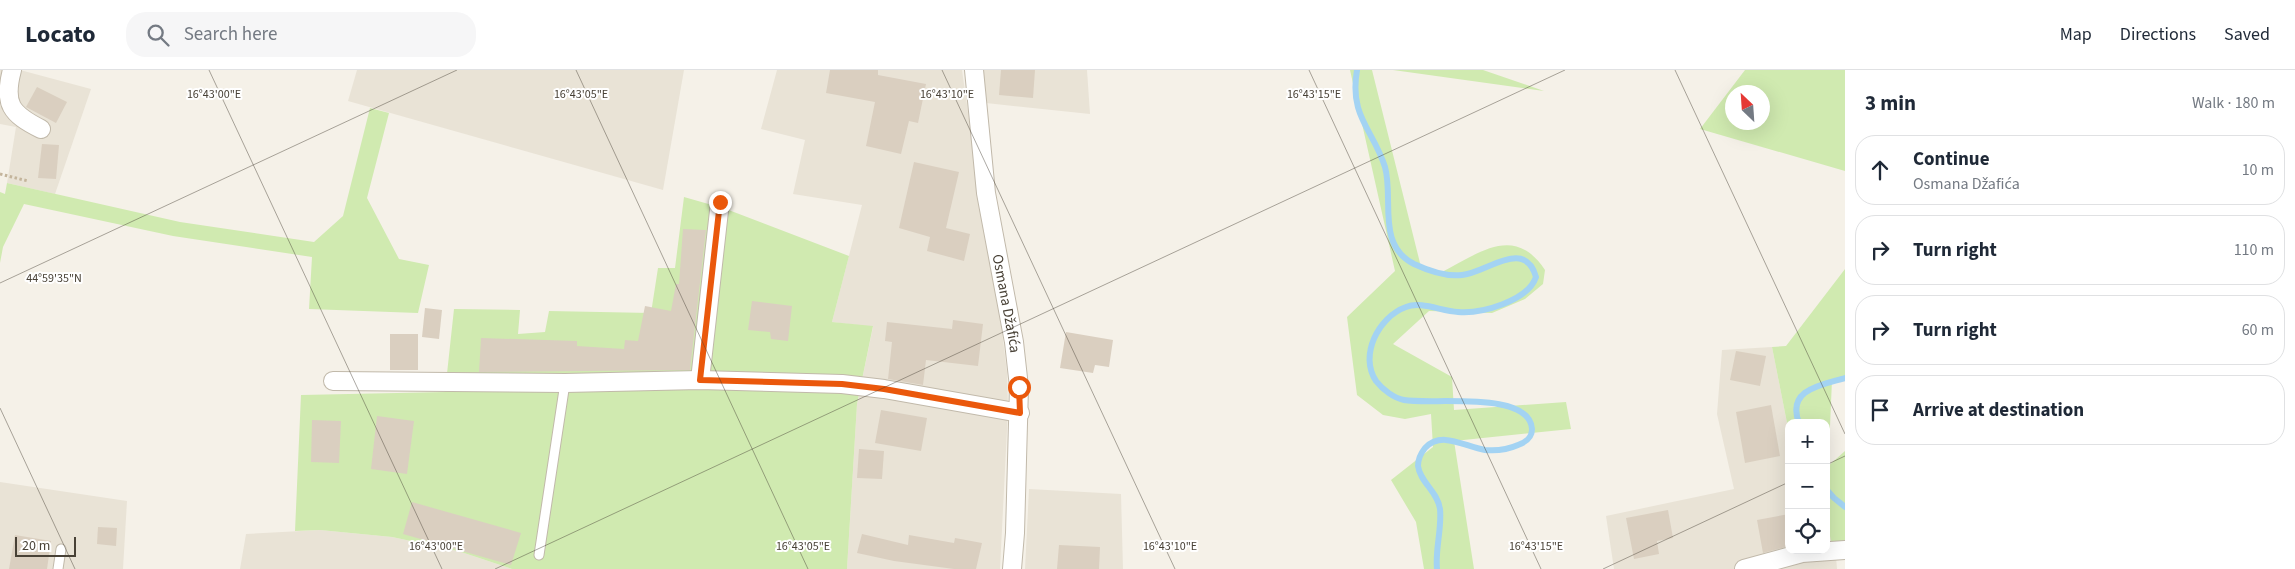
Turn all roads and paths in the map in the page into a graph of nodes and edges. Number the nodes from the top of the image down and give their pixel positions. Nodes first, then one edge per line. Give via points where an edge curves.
1 (12, 70) edge
2 (974, 70) edge
3 (41, 130) dead end
4 (0, 174) edge
5 (28, 181) dead end
6 (720, 202) dead end
7 (700, 380) junction
8 (333, 381) dead end
9 (565, 383) junction
10 (1020, 413) junction
11 (61, 549) dead end
12 (1845, 550) edge
13 (539, 555) dead end
14 (58, 569) edge
15 (1012, 569) edge
16 (1744, 569) edge

1 - 3 street via 8,102 15,114
2 - 10 street, Osmana Džafića via 986,193 1014,342
4 - 5 path
6 - 7 street
7 - 9 street
7 - 10 street via 842,384
8 - 9 street
9 - 13 lane
10 - 15 street, Osmana Džafića
11 - 14 lane
12 - 16 street via 1802,553

